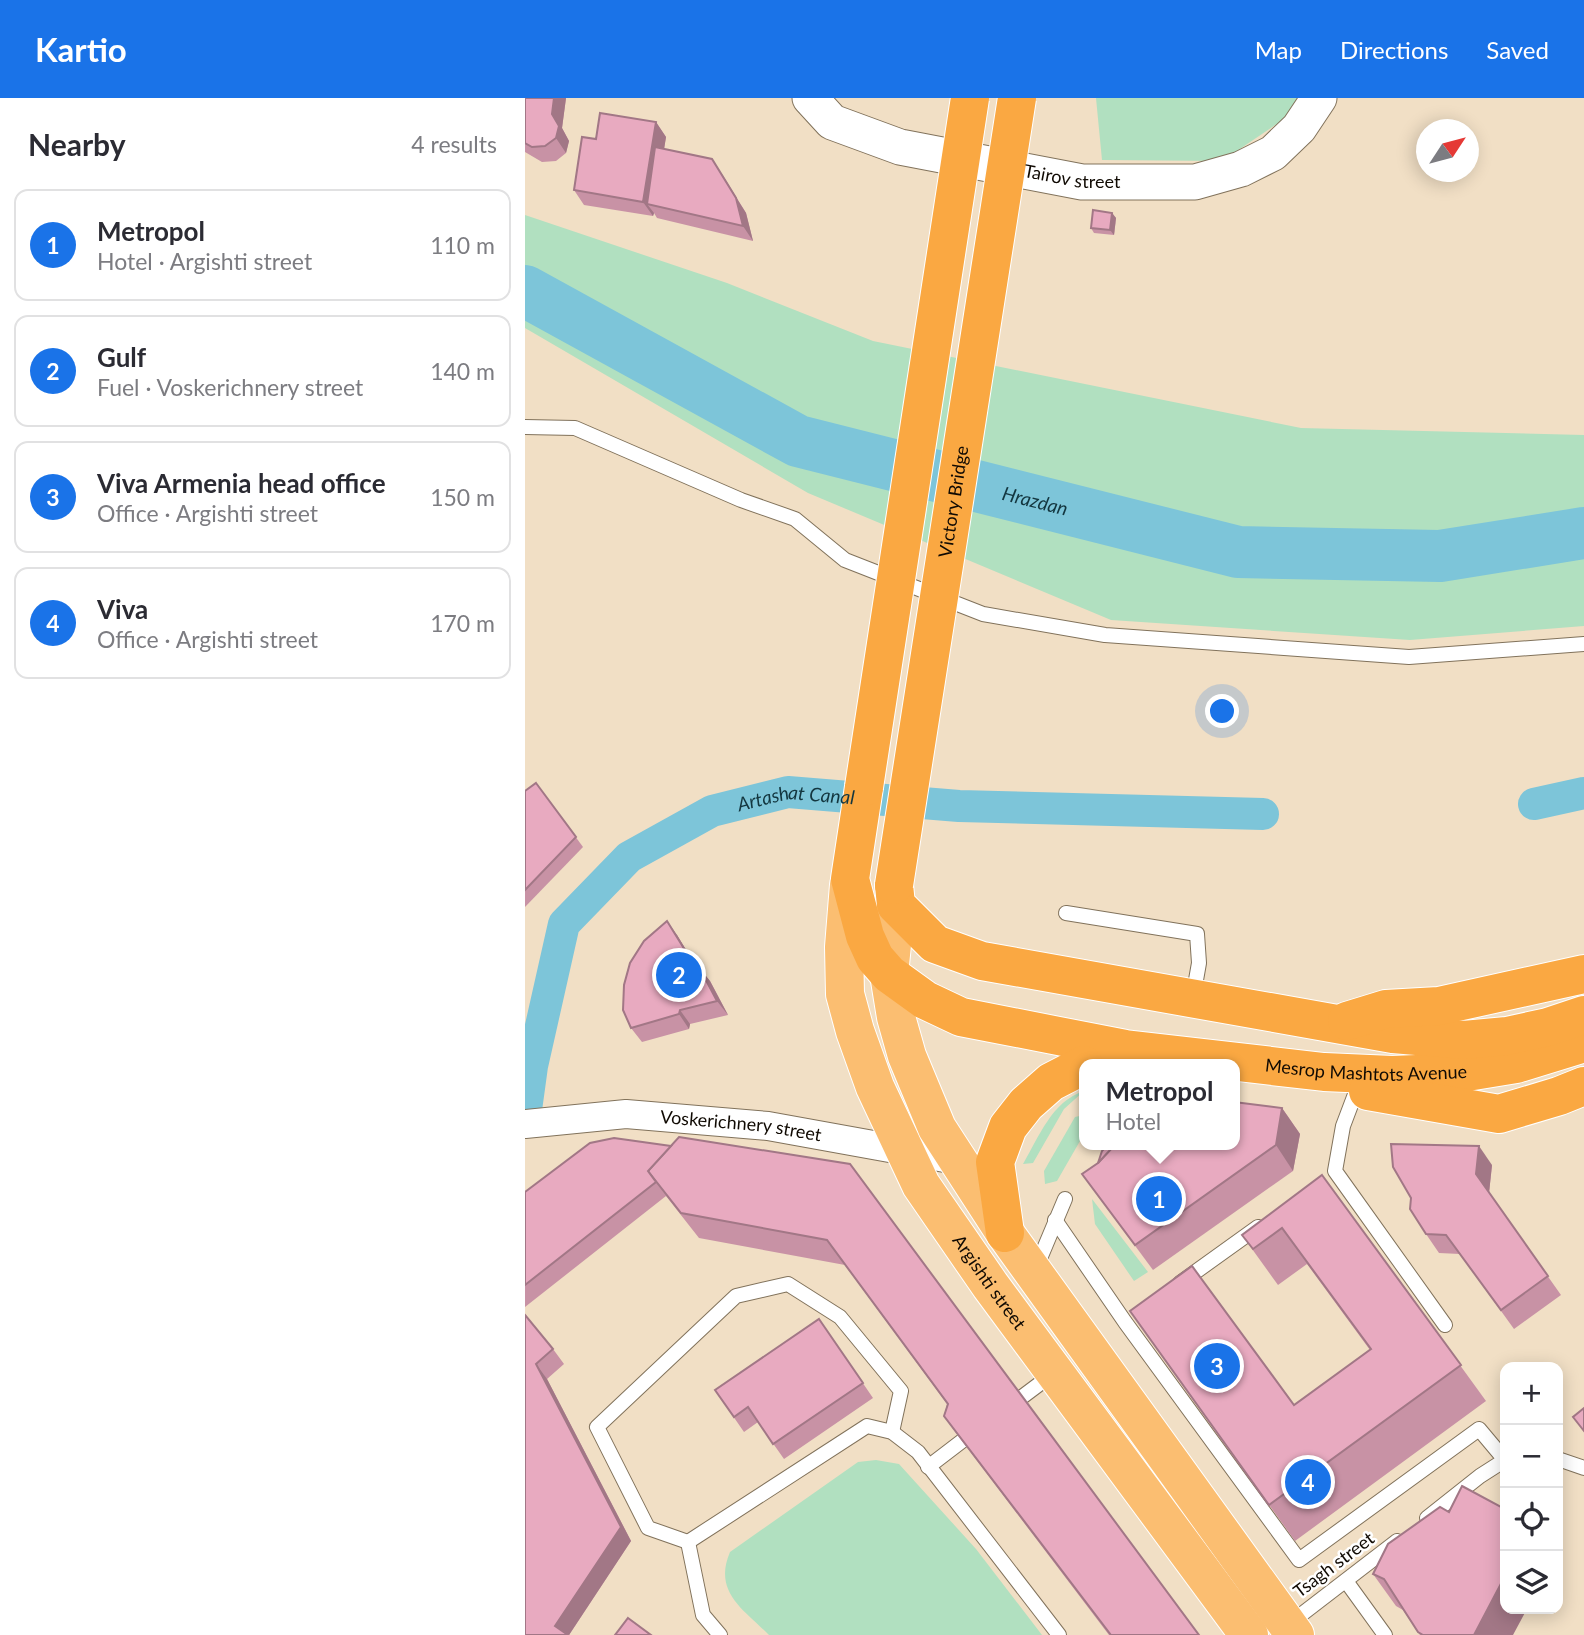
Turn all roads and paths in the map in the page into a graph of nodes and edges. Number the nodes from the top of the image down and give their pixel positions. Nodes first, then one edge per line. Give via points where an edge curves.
1 (810, 98) edge
2 (970, 98) edge
3 (1017, 98) edge
4 (1319, 98) edge
5 (525, 427) edge
6 (1584, 644) edge
7 (850, 879) junction
8 (895, 895) junction
9 (1066, 913) dead end
10 (1010, 965) junction
11 (889, 974) junction
12 (1584, 974) edge
13 (1192, 998) junction
14 (1584, 1015) edge
15 (1338, 1024) junction
16 (1008, 1027) junction
17 (1584, 1043) edge
18 (1135, 1054) edge
19 (1112, 1059) edge
20 (1173, 1059) edge
21 (1079, 1068) edge
22 (1240, 1068) edge
23 (1341, 1081) junction
24 (1584, 1086) edge
25 (525, 1124) edge
26 (904, 1151) junction
27 (956, 1160) junction
28 (1065, 1199) dead end
29 (1269, 1219) edge
30 (1055, 1220) junction
31 (1005, 1233) junction
32 (1034, 1273) junction
33 (1169, 1290) edge
34 (1445, 1325) dead end
35 (1055, 1373) junction
36 (1022, 1397) edge
37 (892, 1432) junction
38 (962, 1441) edge
39 (1500, 1454) edge
40 (1563, 1461) edge
41 (1500, 1463) edge
42 (928, 1467) junction
43 (1584, 1468) edge
44 (688, 1542) junction
45 (1346, 1581) junction
46 (1291, 1630) edge
47 (720, 1635) edge
48 (1059, 1635) edge
49 (1249, 1635) edge
50 (1385, 1635) edge

1 - 4 street, Tairov street via 832,122 900,147 1082,182 1195,182 1241,169 1273,153 1299,128
2 - 7 highway, bridge
3 - 8 highway, Victory Bridge, bridge
5 - 6 lane via 575,428 795,519 845,560 983,614 1105,635 1409,657
7 - 11 highway, Mesrop Mashtots Avenue via 865,936
7 - 26 main road, Argishti street via 845,994 871,1078
8 - 10 highway, Mesrop Mashtots Avenue via 935,944 982,961
8 - 11 main road
9 - 13 lane via 1197,934 1199,963
10 - 13 highway, Mesrop Mashtots Avenue
10 - 16 highway via 996,976 991,991 994,1008
11 - 16 highway, Mesrop Mashtots Avenue via 925,1000 961,1017
11 - 27 main road via 907,1056 937,1128
12 - 15 highway via 1440,1006 1386,1009
13 - 15 highway, Mesrop Mashtots Avenue
14 - 15 highway, Mesrop Mashtots Avenue via 1507,1036 1464,1040
16 - 18 highway, Mesrop Mashtots Avenue
17 - 23 highway, Mesrop Mashtots Avenue via 1517,1064 1467,1072
18 - 19 highway
18 - 20 highway, Mesrop Mashtots Avenue
21 - 31 highway via 1051,1082 1008,1126 995,1162
22 - 23 highway, Mesrop Mashtots Avenue
23 - 24 highway via 1499,1114
23 - 34 lane via 1343,1126 1330,1175
25 - 26 street, Voskerichnery street via 626,1114 768,1126
26 - 27 street, Voskerichnery street
26 - 35 main road, Argishti street via 921,1185
27 - 31 main road
28 - 30 lane
29 - 33 lane
30 - 32 lane
30 - 39 lane via 1131,1318 1299,1560 1479,1429
31 - 32 main road
32 - 46 main road
35 - 36 lane
35 - 49 main road, Argishti street
37 - 42 lane via 918,1452
37 - 44 lane via 867,1426
37 - 44 lane via 901,1391 840,1317 788,1284 736,1296 597,1427 648,1528
38 - 42 lane
40 - 43 lane
41 - 45 lane, Tsagh street
42 - 48 lane
44 - 47 lane via 703,1615
45 - 46 lane, Tsagh street
45 - 50 lane

